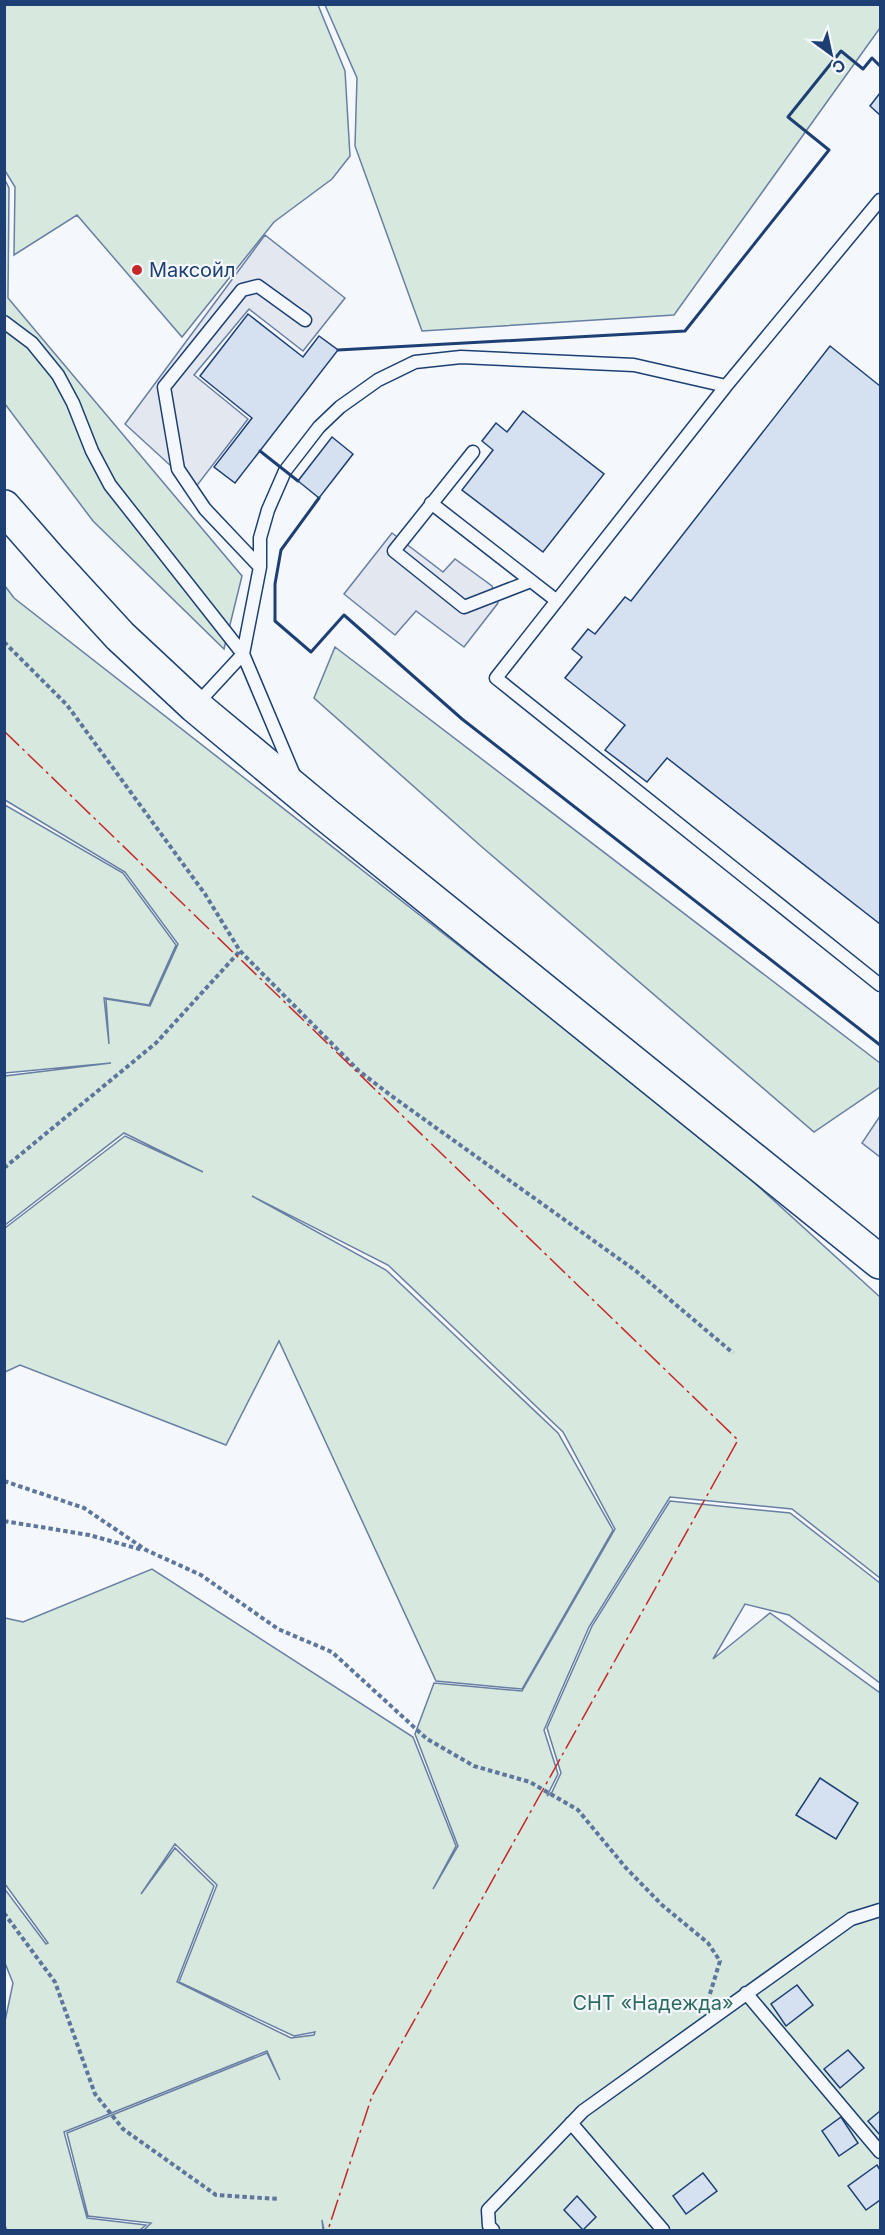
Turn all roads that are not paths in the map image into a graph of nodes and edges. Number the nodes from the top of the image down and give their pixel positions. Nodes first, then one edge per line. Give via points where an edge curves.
1 (880, 200) edge
2 (305, 320) dead end
3 (4, 322) edge
4 (726, 386) junction
5 (473, 452) dead end
6 (431, 503) junction
7 (4, 507) edge
8 (260, 567) junction
9 (531, 581) junction
10 (557, 601) junction
11 (243, 654) junction
12 (195, 706) junction
13 (303, 796) junction
14 (880, 985) edge
15 (880, 1262) edge
16 (880, 1910) edge
17 (746, 1993) junction
18 (571, 2123) junction
19 (880, 2152) edge
20 (493, 2230) edge
21 (663, 2230) edge

1 - 4 lane
2 - 8 lane via 258,286 242,290 164,387 178,469 205,509
3 - 11 lane via 32,343 58,375 111,485
4 - 8 lane via 634,365 461,357 415,362 378,380 340,407 285,471 260,538
4 - 10 lane
5 - 6 lane
6 - 9 lane
6 - 9 lane via 394,551 464,607
7 - 12 main road via 120,636
8 - 11 lane
9 - 10 lane
10 - 14 lane via 496,678
11 - 12 lane
11 - 13 lane
12 - 13 main road
13 - 15 main road
16 - 17 lane via 851,1919
17 - 18 lane
17 - 19 lane
18 - 20 lane via 488,2210
18 - 21 lane

